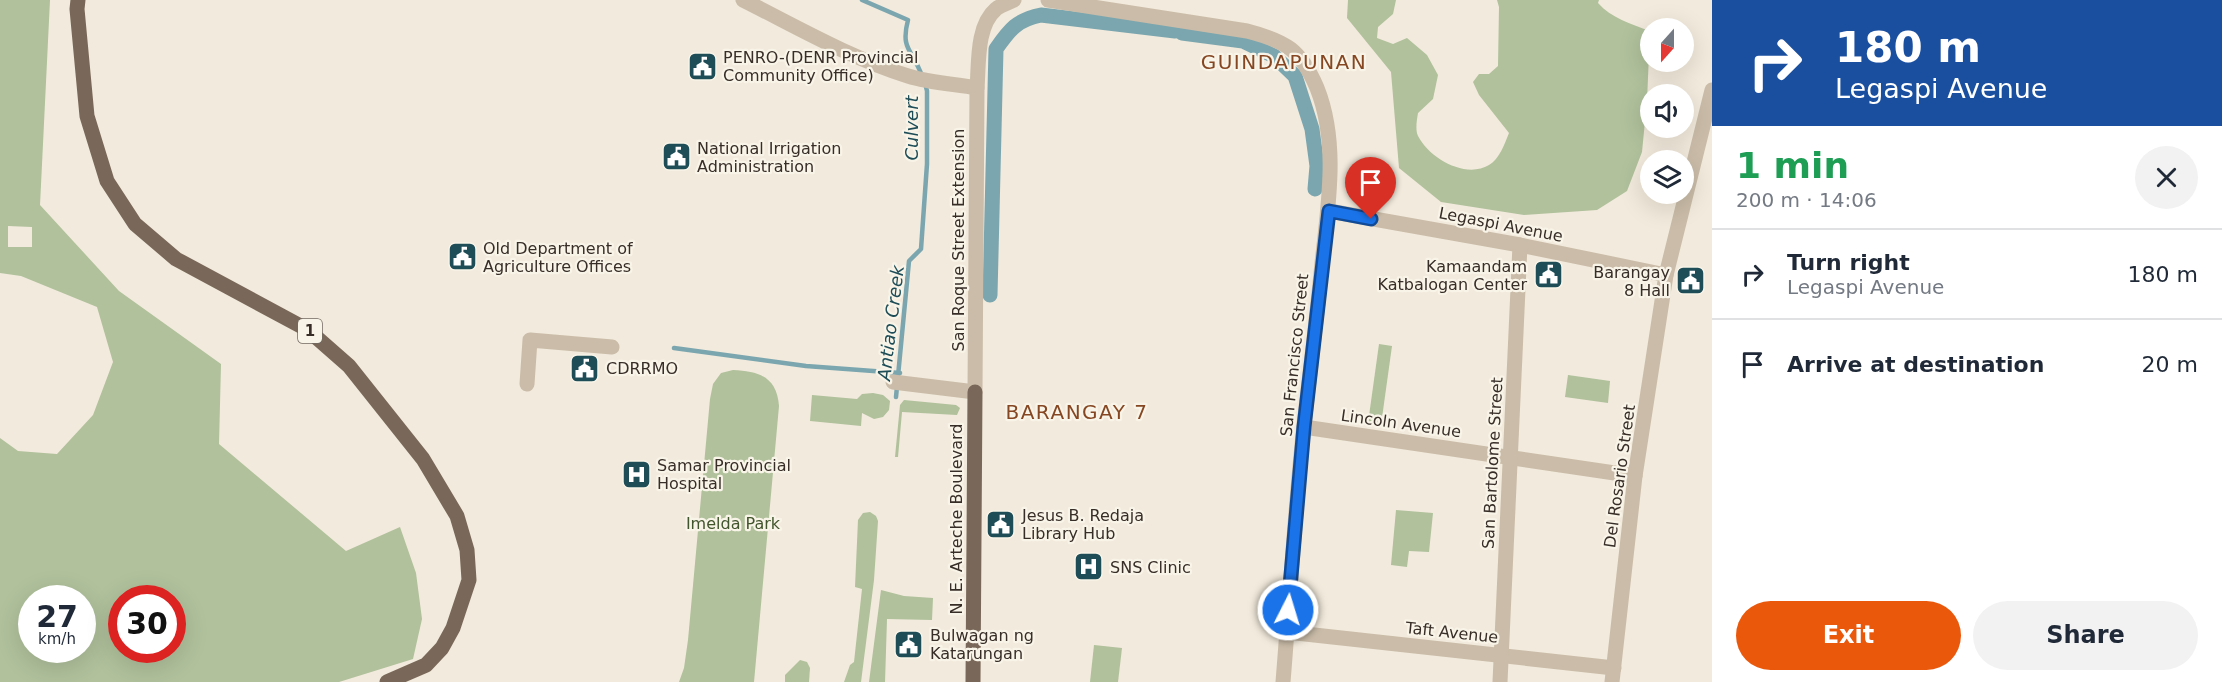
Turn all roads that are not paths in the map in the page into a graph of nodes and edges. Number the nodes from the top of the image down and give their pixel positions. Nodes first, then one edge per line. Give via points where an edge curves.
1 (78, 0) edge
2 (743, 0) edge
3 (1014, 0) edge
4 (1048, 0) edge
5 (977, 88) junction
6 (1712, 90) edge
7 (1329, 211) junction
8 (1520, 245) junction
9 (1666, 275) junction
10 (612, 347) dead end
11 (899, 383) dead end
12 (527, 384) dead end
13 (975, 392) junction
14 (1304, 427) junction
15 (1510, 457) junction
16 (1635, 476) junction
17 (1287, 633) junction
18 (1502, 656) junction
19 (1613, 675) edge
20 (387, 682) edge
21 (974, 682) edge
22 (1283, 682) edge
23 (1500, 682) edge

1 - 20 main road, 1 via 87,116 107,181 135,224 176,260 308,330 349,366 423,459 457,516 467,550 469,580 453,628 426,665
2 - 5 street via 870,62 910,77
3 - 5 street, San Roque Street Extension via 997,8 987,20
4 - 7 street, San Francisco Street via 1247,31 1276,39 1294,50 1308,69 1325,117
5 - 13 street, San Roque Street Extension
6 - 9 street, Del Rosario Street
7 - 8 street, Legaspi Avenue
7 - 14 street, San Francisco Street
8 - 9 street, Legaspi Avenue
8 - 15 street, San Bartolome Street
9 - 16 street, Del Rosario Street
10 - 12 street via 530,340
11 - 13 street
13 - 21 main road, N. E. Arteche Boulevard
14 - 15 street, Lincoln Avenue
14 - 17 street, San Francisco Street
15 - 16 street, Lincoln Avenue
15 - 18 street, San Bartolome Street
16 - 19 street, Del Rosario Street
17 - 18 street, Taft Avenue
17 - 22 street, San Francisco Street
18 - 19 street, Taft Avenue
18 - 23 street, San Bartolome Street

